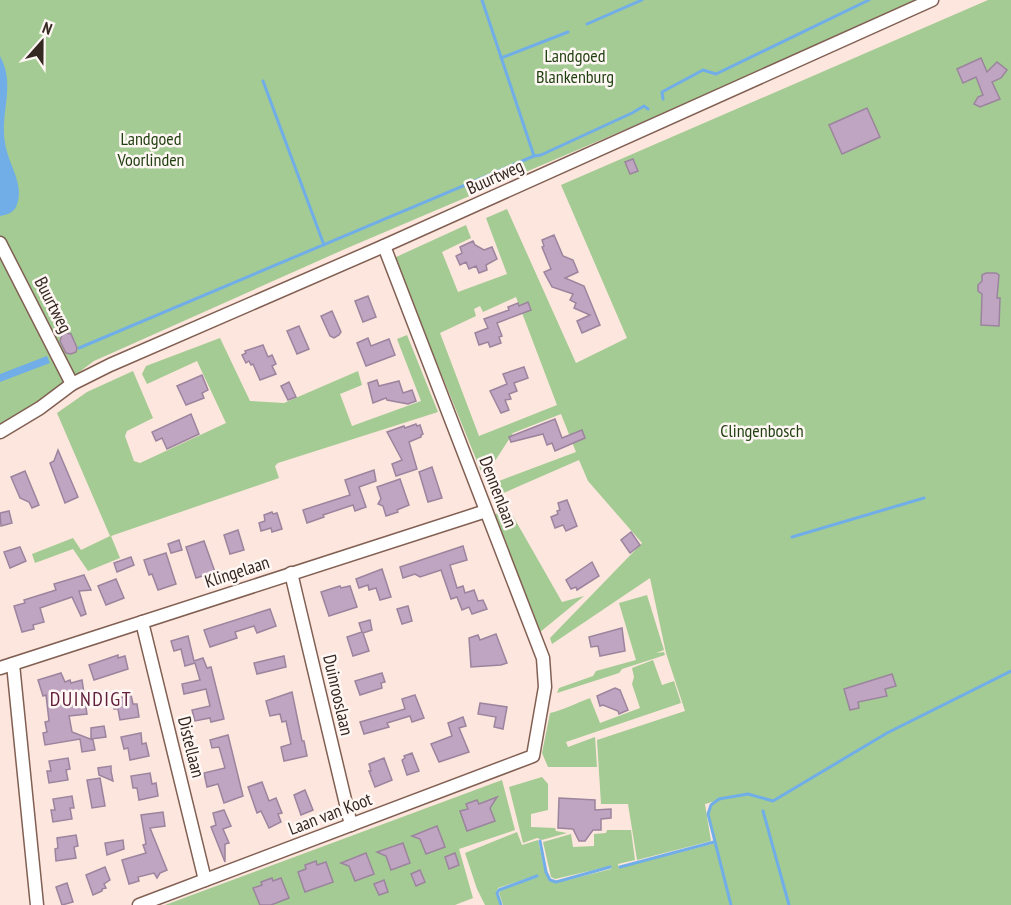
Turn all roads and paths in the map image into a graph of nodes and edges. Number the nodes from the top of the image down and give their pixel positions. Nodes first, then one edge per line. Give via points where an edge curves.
1 (932, 0) edge
2 (0, 243) edge
3 (384, 246) junction
4 (72, 384) junction
5 (0, 432) edge
6 (486, 511) junction
7 (291, 573) junction
8 (142, 622) junction
9 (13, 664) junction
10 (0, 668) edge
11 (533, 756) joint
12 (351, 825) junction
13 (205, 880) junction
14 (37, 905) edge
15 (139, 905) edge

1 - 3 street, Buurtweg
2 - 4 street, Buurtweg
3 - 4 street, Buurtweg
3 - 6 street, Dennenlaan
4 - 5 street, Buurtweg
6 - 7 street, Klingelaan
6 - 11 street, Dennenlaan via 543,658 545,687
7 - 8 street, Klingelaan
7 - 12 street, Duinrooslaan
8 - 9 street, Klingelaan
8 - 13 street, Distellaan
9 - 10 street, Klingelaan
9 - 14 street
11 - 12 street, Laan van Koot
12 - 13 street, Laan van Koot
13 - 15 street, Laan van Koot

